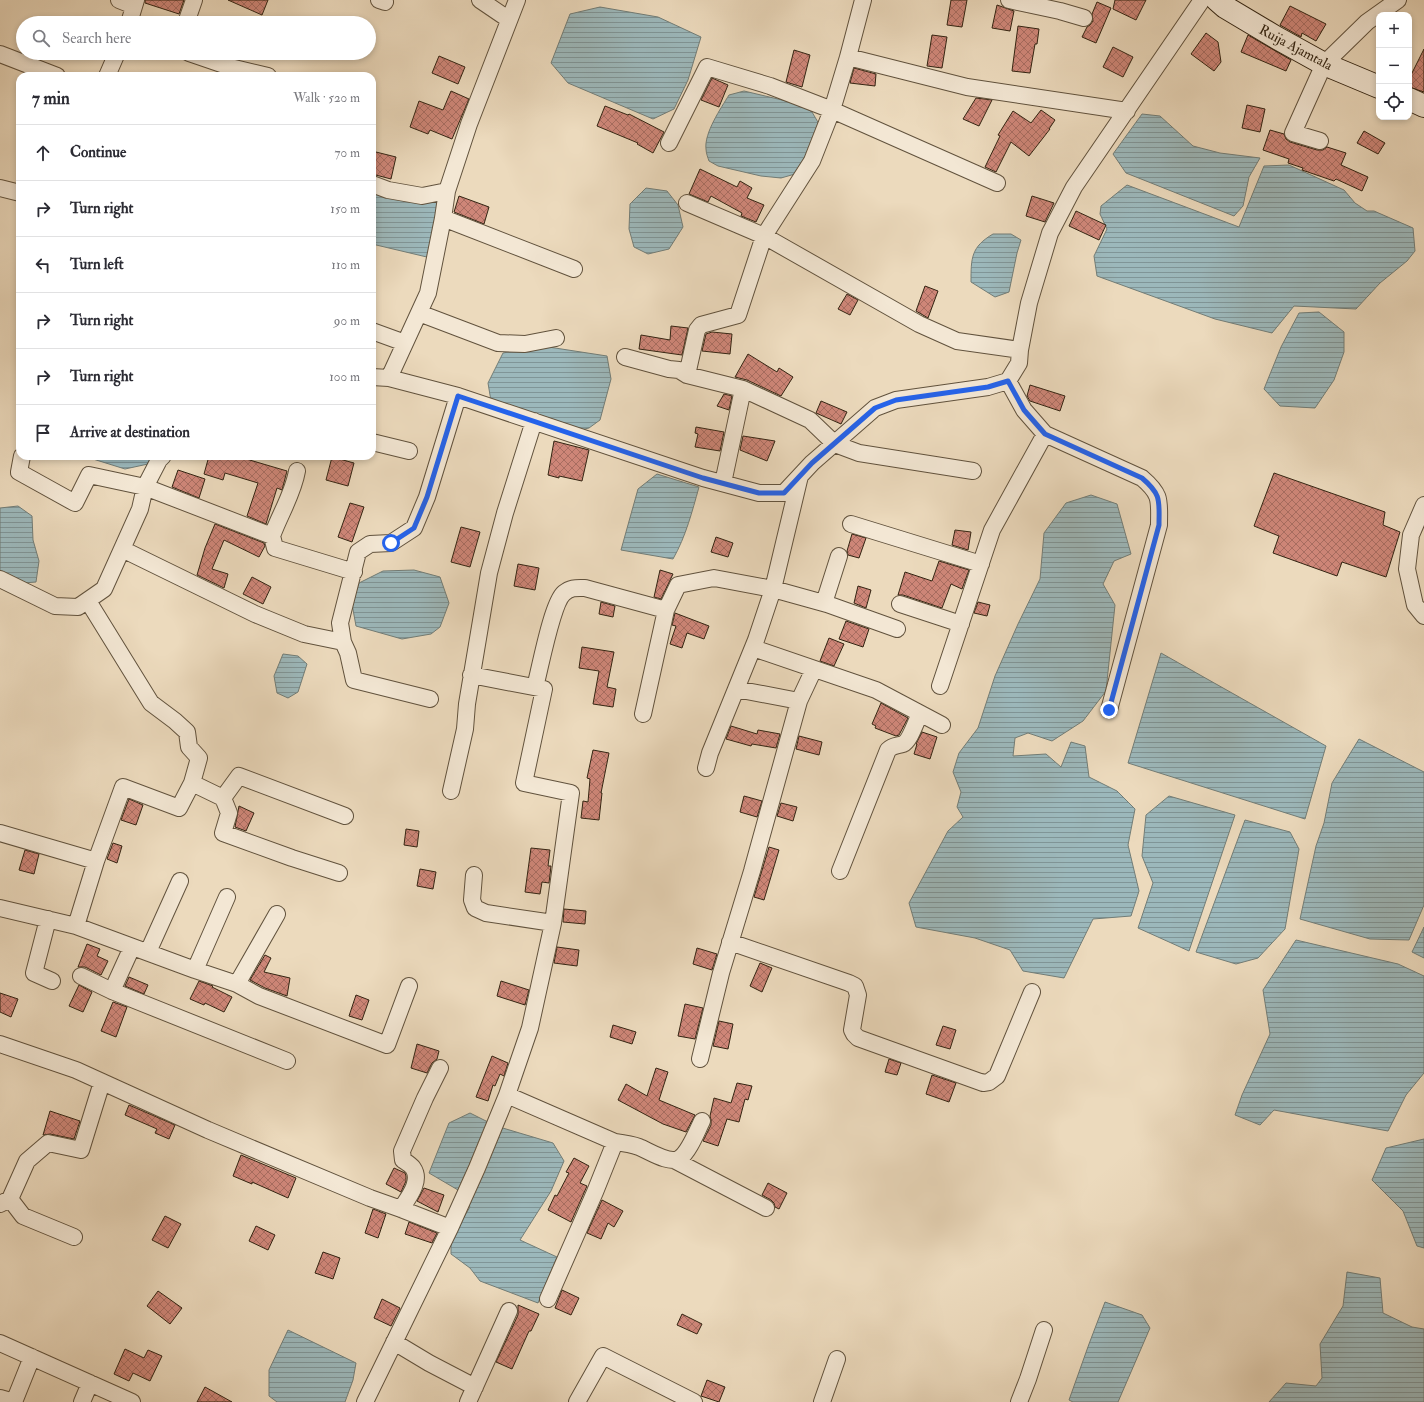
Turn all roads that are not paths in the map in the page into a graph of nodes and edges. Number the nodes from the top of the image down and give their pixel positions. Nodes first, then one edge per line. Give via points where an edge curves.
1 (118, 0) edge
2 (194, 0) edge
3 (480, 0) edge
4 (517, 0) edge
5 (863, 0) edge
6 (1009, 0) edge
7 (1202, 0) edge
8 (1217, 0) edge
9 (1398, 0) edge
10 (135, 3) edge
11 (131, 16) edge
12 (188, 16) edge
13 (1084, 18) dead end
14 (508, 19) junction
15 (0, 54) edge
16 (848, 57) junction
17 (114, 60) edge
18 (210, 60) edge
19 (1324, 64) junction
20 (47, 72) edge
21 (109, 72) edge
22 (251, 72) edge
23 (1376, 86) edge
24 (1412, 100) edge
25 (1424, 106) edge
26 (832, 110) junction
27 (1127, 111) junction
28 (1320, 141) dead end
29 (669, 143) dead end
30 (997, 183) dead end
31 (376, 186) edge
32 (0, 188) edge
33 (447, 191) junction
34 (16, 192) edge
35 (687, 203) dead end
36 (443, 218) junction
37 (764, 236) junction
38 (574, 269) dead end
39 (419, 313) junction
40 (376, 332) edge
41 (556, 338) dead end
42 (405, 343) junction
43 (1020, 350) junction
44 (625, 358) dead end
45 (687, 375) junction
46 (376, 376) edge
47 (389, 378) junction
48 (1008, 381) junction
49 (743, 389) junction
50 (458, 396) junction
51 (534, 421) junction
52 (1045, 434) junction
53 (376, 443) edge
54 (835, 444) junction
55 (410, 451) dead end
56 (21, 460) edge
57 (159, 460) edge
58 (297, 471) dead end
59 (973, 471) dead end
60 (800, 476) junction
61 (723, 483) junction
62 (146, 487) junction
63 (1424, 505) edge
64 (851, 524) dead end
65 (272, 536) junction
66 (122, 549) junction
67 (839, 556) dead end
68 (981, 564) junction
69 (354, 572) junction
70 (0, 579) edge
71 (773, 589) junction
72 (88, 600) junction
73 (824, 603) junction
74 (900, 604) dead end
75 (666, 610) junction
76 (1424, 616) edge
77 (961, 624) junction
78 (897, 629) dead end
79 (343, 642) junction
80 (752, 648) junction
81 (814, 669) junction
82 (471, 675) junction
83 (940, 686) dead end
84 (535, 687) junction
85 (736, 689) junction
86 (430, 699) dead end
87 (799, 701) junction
88 (1109, 710) dead end
89 (643, 714) dead end
90 (920, 714) junction
91 (942, 725) dead end
92 (706, 768) dead end
93 (192, 784) junction
94 (451, 791) dead end
95 (223, 798) junction
96 (345, 816) dead end
97 (0, 833) edge
98 (96, 861) junction
99 (840, 871) dead end
100 (339, 873) dead end
101 (474, 875) dead end
102 (180, 882) dead end
103 (227, 898) dead end
104 (0, 908) edge
105 (277, 914) dead end
106 (48, 919) junction
107 (553, 923) junction
108 (76, 926) junction
109 (730, 942) junction
110 (132, 947) junction
111 (148, 952) junction
112 (194, 970) junction
113 (81, 976) dead end
114 (52, 981) dead end
115 (237, 984) junction
116 (409, 986) dead end
117 (112, 991) junction
118 (1032, 992) dead end
119 (0, 1044) edge
120 (700, 1059) dead end
121 (288, 1062) dead end
122 (440, 1068) dead end
123 (102, 1082) junction
124 (507, 1095) junction
125 (702, 1121) dead end
126 (615, 1142) junction
127 (674, 1160) junction
128 (5, 1202) edge
129 (766, 1208) dead end
130 (401, 1209) junction
131 (450, 1228) junction
132 (74, 1237) dead end
133 (548, 1299) dead end
134 (509, 1311) dead end
135 (1044, 1330) dead end
136 (394, 1342) junction
137 (0, 1343) edge
138 (32, 1357) junction
139 (837, 1359) dead end
140 (90, 1383) junction
141 (475, 1387) junction
142 (0, 1398) edge
143 (82, 1402) edge
144 (132, 1402) edge
145 (365, 1402) edge
146 (468, 1402) edge
147 (577, 1402) edge
148 (694, 1402) edge
149 (822, 1402) edge
150 (1019, 1402) edge

1 - 10 street
2 - 12 street
3 - 14 street
4 - 14 street
5 - 16 street
6 - 13 street
7 - 27 street
8 - 19 street, Ruija Ajamtala via 1224,7
9 - 19 street via 1368,22
10 - 11 street
14 - 33 street
15 - 20 street
16 - 26 street
16 - 27 street via 968,87
17 - 21 street
18 - 22 street
19 - 23 street, Ruija Ajamtala
19 - 28 street via 1293,132
24 - 25 street
26 - 29 street via 770,86 707,67
26 - 30 street
26 - 37 street via 812,161
27 - 43 street via 1074,187 1050,233 1028,303
31 - 33 street via 422,196
32 - 34 street
33 - 36 street
35 - 37 street
36 - 38 street
36 - 39 street via 428,293
37 - 43 street via 919,324 950,338
37 - 45 street via 738,315 701,325 697,330
39 - 41 street via 498,343 525,344
39 - 42 street
40 - 42 street
42 - 47 street
43 - 48 street via 1019,363
44 - 45 street via 679,370
45 - 49 street
46 - 47 street
47 - 50 street
48 - 52 street via 1024,410
48 - 54 street via 988,387 896,400 875,408
49 - 54 street via 810,420
49 - 61 street
50 - 51 street
50 - 69 street via 427,497 414,528 391,543 370,544 358,552
51 - 61 street
51 - 82 street via 504,513 489,573
52 - 68 street via 992,530
52 - 88 street via 1142,478 1159,497 1159,525
53 - 55 street
54 - 59 street via 859,453
54 - 60 street
56 - 62 street via 19,472 76,502 89,475
57 - 62 street
58 - 65 street via 294,485
60 - 61 street via 784,493 759,493
60 - 71 street
62 - 65 street
62 - 66 street via 140,509
63 - 76 street via 1411,535 1407,569 1415,605
64 - 68 street
65 - 69 street via 275,548
66 - 72 street via 104,590
66 - 79 street via 255,614 304,634
67 - 73 street
68 - 77 street
69 - 79 street via 340,623
70 - 72 street via 55,606 78,607
71 - 73 street
71 - 75 street via 714,578 678,585
71 - 80 street
72 - 93 street via 151,703 187,732 189,747 199,758
73 - 78 street
74 - 77 street
75 - 84 street via 585,588 572,588 563,593 552,617
75 - 89 street
77 - 83 street
79 - 86 street via 354,680
80 - 81 street
80 - 85 street
81 - 87 street
81 - 90 street via 876,690
82 - 84 street
82 - 94 street via 465,729
84 - 107 street via 544,689 524,783 571,793
85 - 87 street
85 - 92 street
87 - 109 street
90 - 91 street
90 - 99 street via 907,740 888,750
93 - 95 street
93 - 98 street via 179,808 124,787
95 - 96 street via 239,776
95 - 100 street via 229,813 224,833
97 - 98 street
98 - 108 street
101 - 107 street via 472,900 475,908 486,913
102 - 111 street
103 - 112 street
104 - 106 street
105 - 115 street
106 - 108 street
106 - 114 street via 34,973
107 - 124 street via 530,1028
108 - 110 street
109 - 118 street via 855,986 858,995 852,1030 858,1038 983,1083 998,1076
109 - 120 street
110 - 111 street
110 - 117 street
111 - 112 street
112 - 115 street
113 - 117 street
115 - 116 street via 259,996 387,1045
117 - 121 street
119 - 123 street via 76,1070
122 - 130 street via 402,1151 404,1160 414,1168 416,1176 414,1187
123 - 128 street via 81,1150 48,1143 27,1161
123 - 130 street via 208,1130
124 - 126 street
124 - 131 street
125 - 127 street via 681,1158
126 - 127 street via 630,1144 667,1160
126 - 133 street
127 - 129 street
128 - 132 street via 23,1216
130 - 131 street
131 - 136 street
134 - 141 street
135 - 150 street
136 - 141 street
136 - 145 street
137 - 138 street
138 - 140 street
138 - 142 street via 14,1402
139 - 149 street
140 - 143 street
140 - 144 street
141 - 146 street
147 - 148 street via 603,1356

